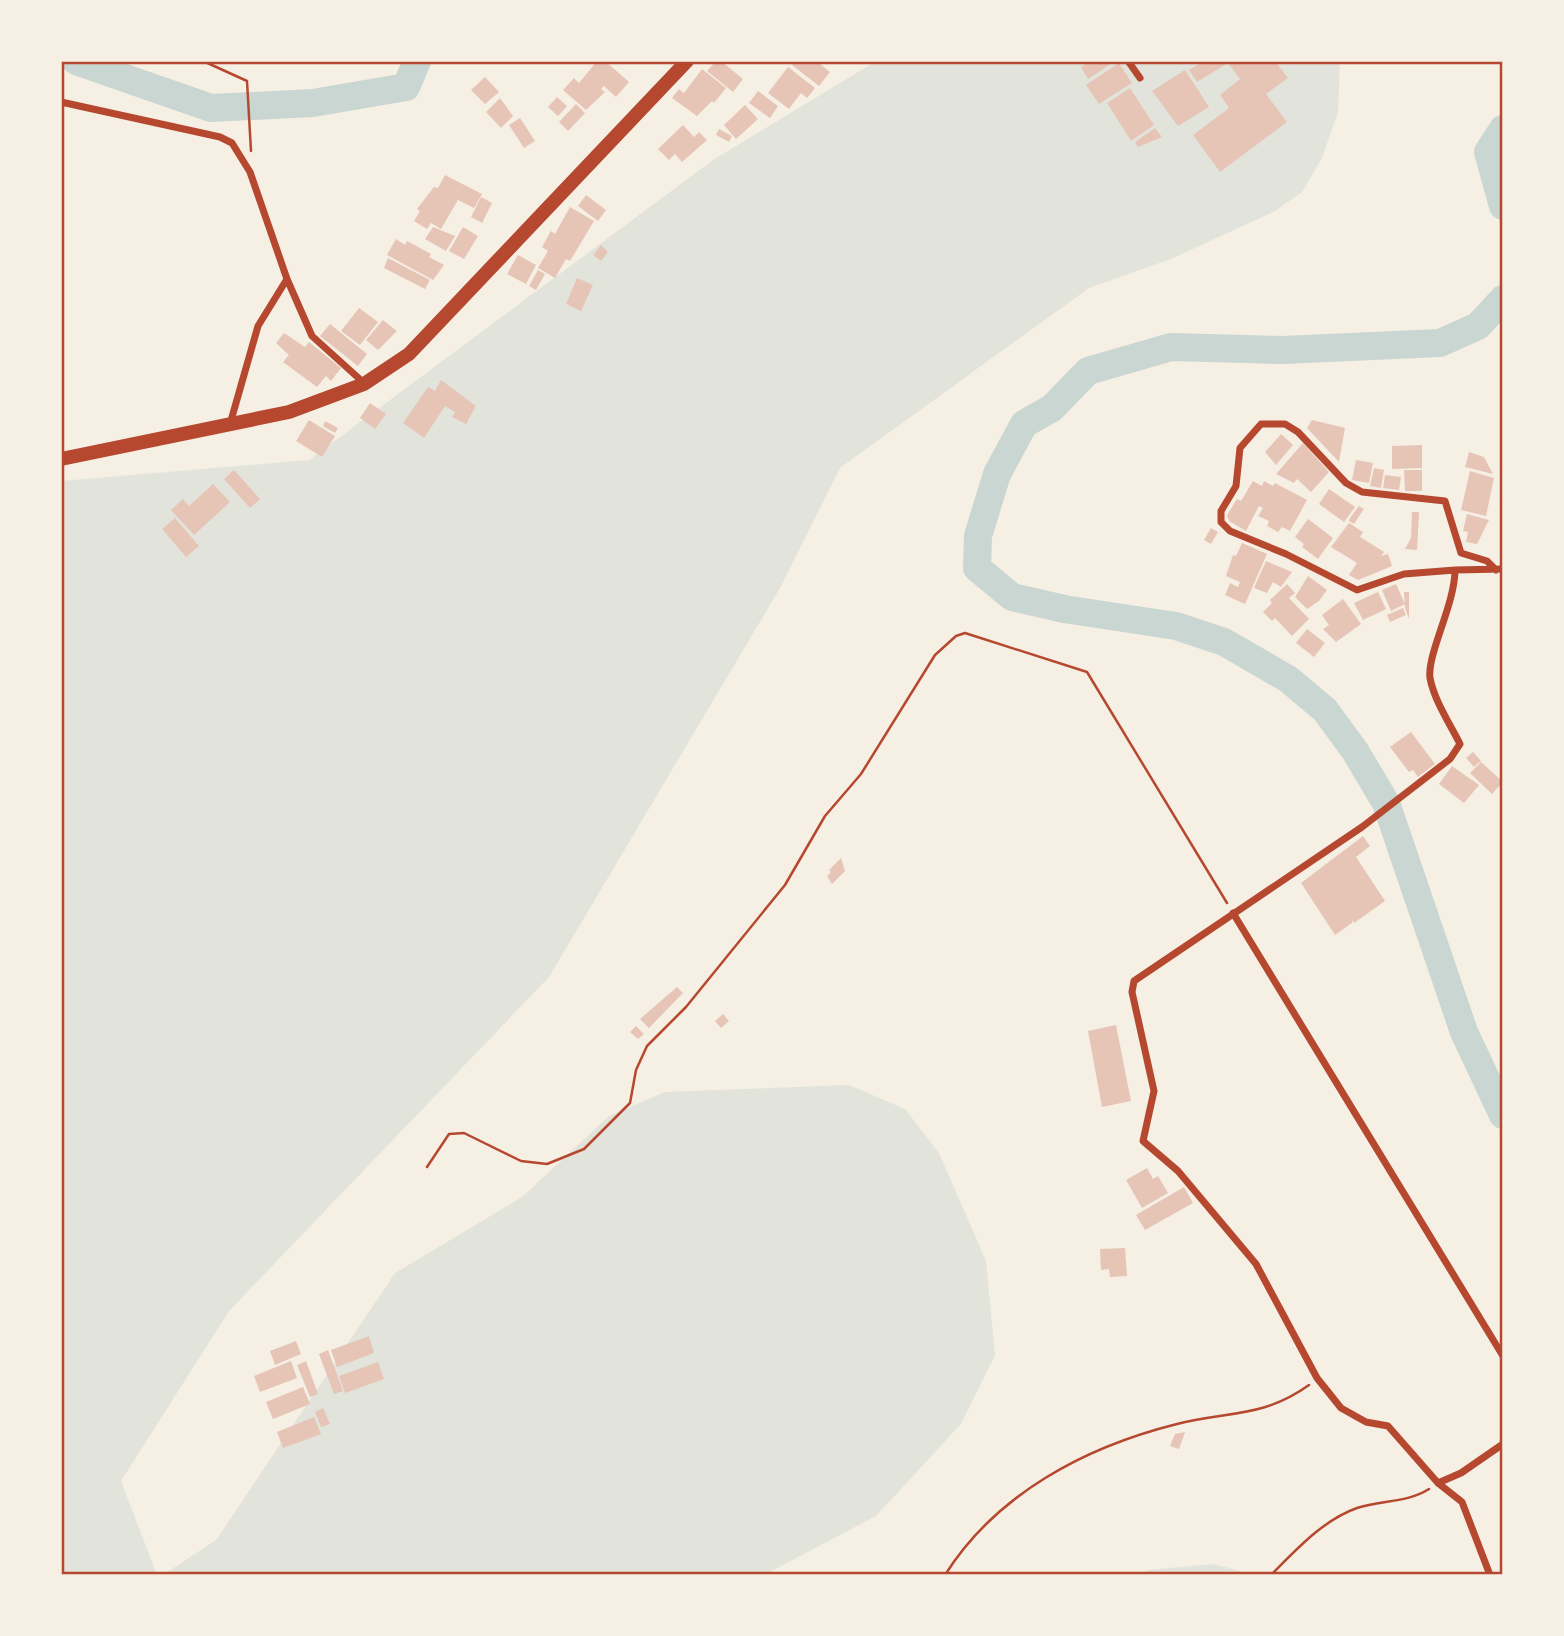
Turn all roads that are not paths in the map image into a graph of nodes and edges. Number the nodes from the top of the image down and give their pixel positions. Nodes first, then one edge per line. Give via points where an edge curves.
1 (687, 61) edge
2 (1128, 61) edge
3 (1140, 78) dead end
4 (61, 102) edge
5 (287, 279) junction
6 (364, 384) junction
7 (230, 424) junction
8 (61, 459) edge
9 (1455, 570) junction
10 (1499, 570) edge
11 (1233, 913) junction
12 (1503, 1356) edge
13 (1503, 1444) edge
14 (1438, 1483) junction
15 (1490, 1575) edge

1 - 6 main road via 409,354
2 - 3 street
4 - 5 street via 232,143 250,172
5 - 6 street via 312,336
5 - 7 street via 258,326
6 - 7 main road via 289,412
7 - 8 main road
9 - 10 street
9 - 10 street via 1404,574 1357,590 1230,531 1221,522 1222,511 1236,486 1240,448 1261,424 1285,424 1346,483 1362,492 1445,501 1461,553
9 - 11 street via 1455,586 1430,677 1460,744 1450,759 1417,787
11 - 12 street
11 - 14 street via 1135,981 1133,1007 1154,1091 1143,1141 1178,1171 1256,1264 1317,1378 1341,1409 1366,1422 1388,1426
13 - 14 street
14 - 15 street via 1462,1502

